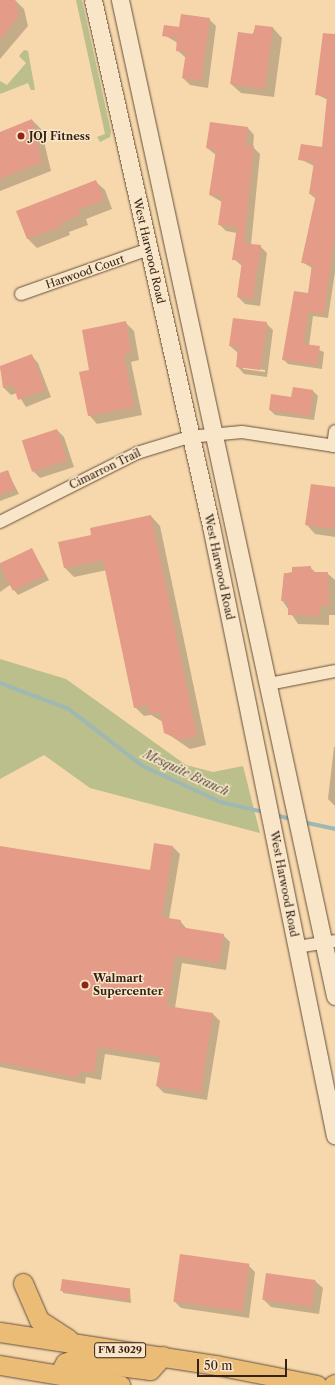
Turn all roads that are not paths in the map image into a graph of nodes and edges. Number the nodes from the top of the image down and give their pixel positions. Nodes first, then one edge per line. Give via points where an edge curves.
1 (93, 0) edge
2 (120, 0) edge
3 (149, 249) junction
4 (21, 294) dead end
5 (335, 431) edge
6 (216, 432) junction
7 (189, 437) junction
8 (334, 446) edge
9 (0, 522) edge
10 (335, 671) edge
11 (269, 684) junction
12 (329, 942) edge
13 (297, 947) junction
14 (335, 996) edge
15 (330, 1090) edge
16 (335, 1136) edge
17 (23, 1283) dead end
18 (3, 1338) edge
19 (76, 1343) junction
20 (163, 1356) junction
21 (0, 1365) edge
22 (59, 1374) junction
23 (120, 1385) edge
24 (317, 1385) edge

1 - 3 main road, West Harwood Road
2 - 6 main road
3 - 4 street, Harwood Court
3 - 7 main road, West Harwood Road
5 - 8 street
6 - 7 street, Cimarron Trail
6 - 8 street, Cimarron Trail via 242,432
6 - 11 main road
7 - 9 street, Cimarron Trail via 137,452
7 - 13 main road, West Harwood Road
10 - 11 street
11 - 12 main road via 300,831
12 - 13 street
12 - 14 main road
13 - 15 main road, West Harwood Road
15 - 16 main road, West Harwood Road
17 - 19 main road via 39,1320
18 - 19 main road, FM 3029
19 - 20 main road, FM 3029
20 - 22 main road via 150,1370 72,1360 64,1363
20 - 24 main road, FM 3029
21 - 22 main road
22 - 23 main road

